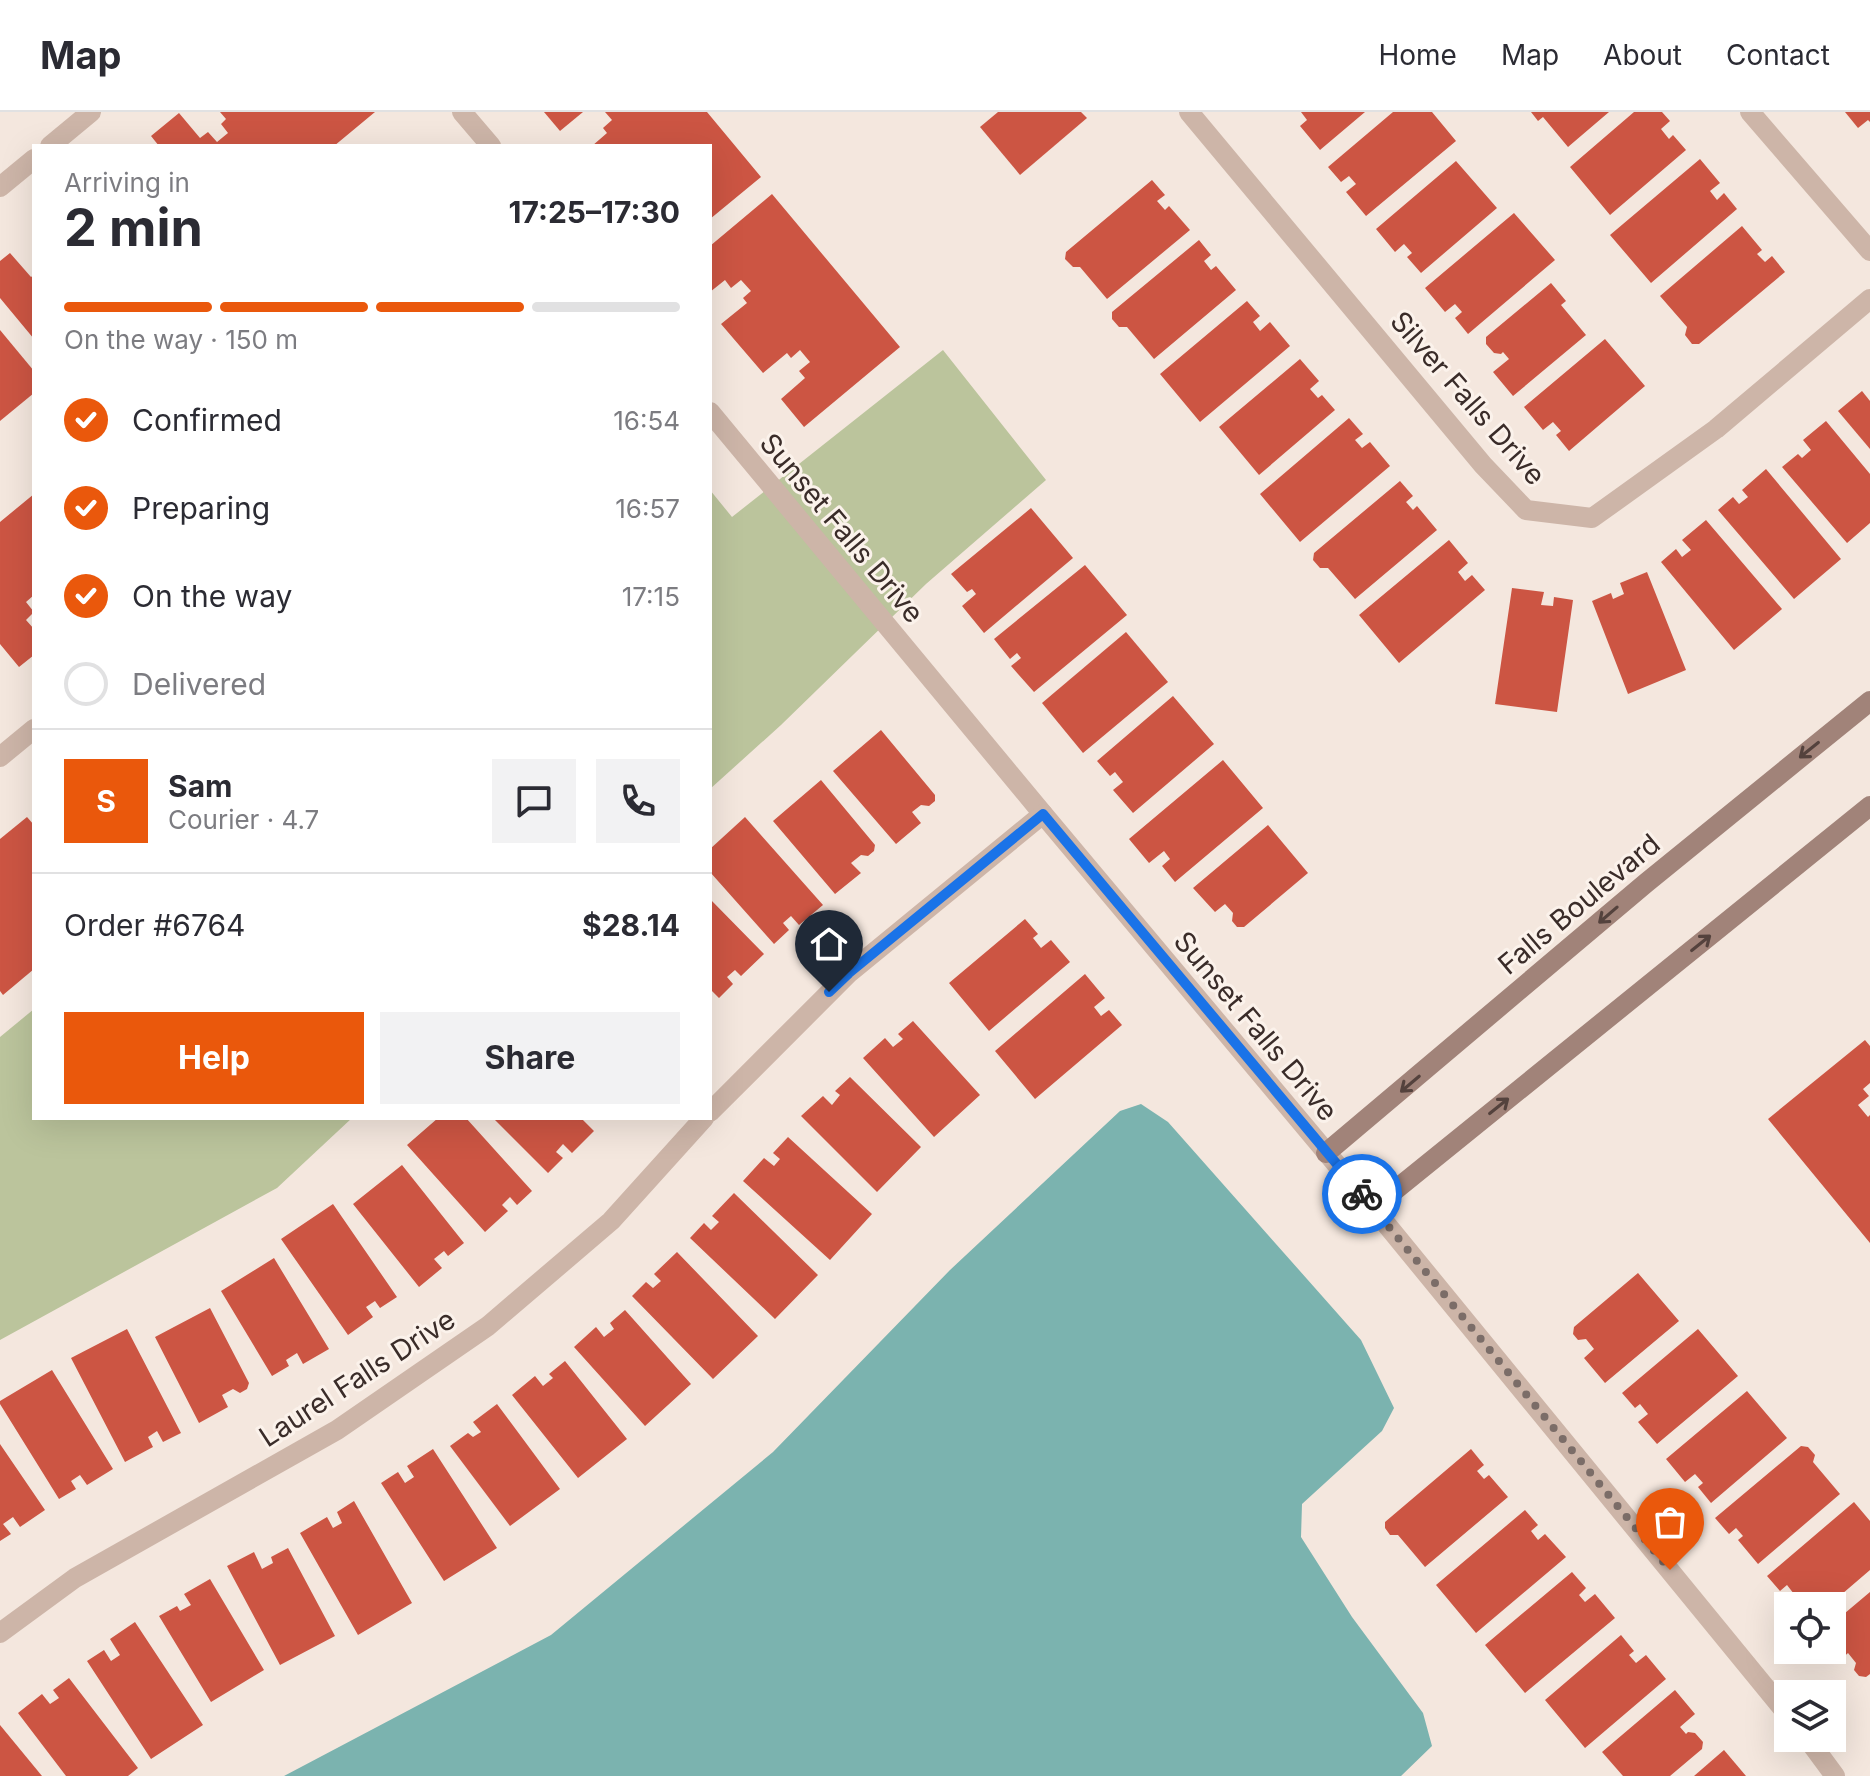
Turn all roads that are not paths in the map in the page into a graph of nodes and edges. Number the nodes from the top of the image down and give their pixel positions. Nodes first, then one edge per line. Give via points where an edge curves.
1 (91, 112) edge
2 (462, 112) edge
3 (1189, 112) edge
4 (1750, 112) edge
5 (52, 144) edge
6 (489, 144) edge
7 (32, 161) edge
8 (0, 187) edge
9 (1870, 251) edge
10 (1870, 299) edge
11 (712, 414) edge
12 (1870, 701) edge
13 (32, 731) edge
14 (0, 757) edge
15 (1870, 806) edge
16 (1043, 814) junction
17 (712, 1110) edge
18 (702, 1120) edge
19 (1326, 1153) junction
20 (1373, 1208) junction
21 (0, 1633) edge
22 (1774, 1698) edge
23 (1817, 1752) edge
24 (1835, 1776) edge

1 - 5 street
2 - 6 street
3 - 10 street, Silver Falls Drive via 1526,510 1592,518 1716,429
4 - 9 street
7 - 8 street
11 - 16 street, Sunset Falls Drive
12 -> 19 street, Falls Boulevard
13 - 14 street
20 -> 15 street
16 - 17 street via 849,973
16 - 19 street, Sunset Falls Drive
18 - 21 street, Laurel Falls Drive via 611,1221 488,1326 337,1430 75,1578
19 - 20 street, Sunset Falls Drive
20 - 22 street, Sunset Falls Drive
23 - 24 street

